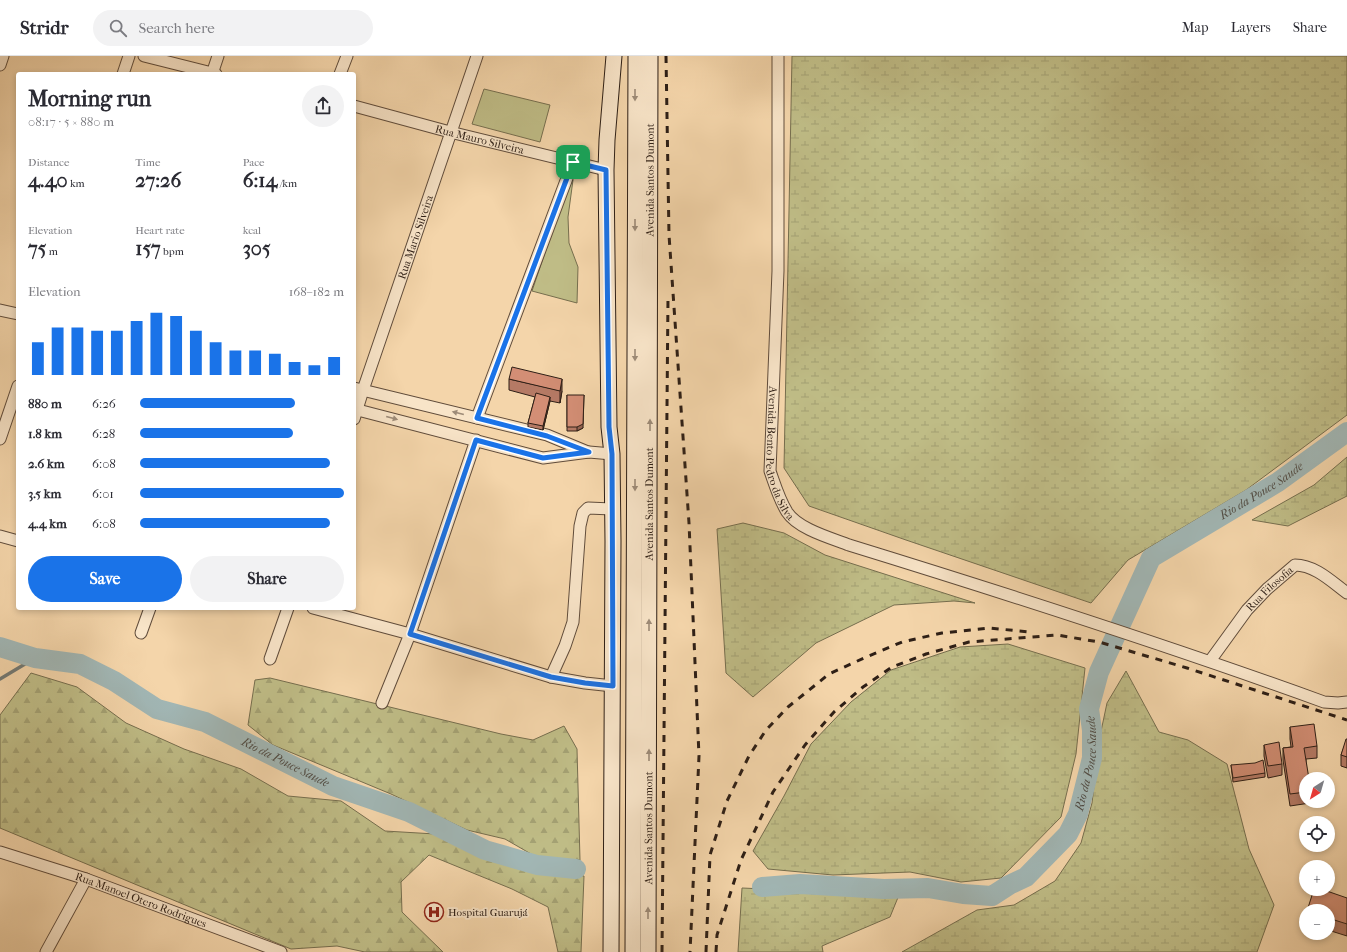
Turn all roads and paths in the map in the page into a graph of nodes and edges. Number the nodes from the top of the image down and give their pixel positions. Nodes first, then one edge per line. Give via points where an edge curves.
1 (3, 56) edge
2 (130, 56) edge
3 (144, 56) edge
4 (218, 56) edge
5 (347, 56) edge
6 (477, 56) edge
7 (614, 56) edge
8 (636, 56) edge
9 (650, 56) edge
10 (778, 56) edge
11 (0, 65) edge
12 (124, 72) edge
13 (205, 72) edge
14 (214, 72) edge
15 (341, 72) edge
16 (356, 107) edge
17 (450, 132) junction
18 (573, 162) junction
19 (606, 170) junction
20 (0, 310) edge
21 (16, 314) edge
22 (358, 389) edge
23 (16, 392) edge
24 (356, 404) edge
25 (356, 412) edge
26 (477, 418) junction
27 (0, 439) edge
28 (476, 440) junction
29 (589, 452) junction
30 (612, 454) junction
31 (612, 509) junction
32 (0, 536) edge
33 (16, 540) edge
34 (1347, 593) edge
35 (149, 610) edge
36 (287, 610) edge
37 (320, 610) edge
38 (141, 633) dead end
39 (410, 634) junction
40 (270, 659) dead end
41 (1210, 661) junction
42 (551, 677) junction
43 (613, 686) junction
44 (1347, 702) edge
45 (382, 703) dead end
46 (0, 852) edge
47 (86, 880) junction
48 (46, 952) edge
49 (281, 952) edge
50 (611, 952) edge
51 (633, 952) edge
52 (648, 952) edge

1 - 11 street
2 - 12 street
3 - 13 street
4 - 14 street
5 - 15 street
6 - 17 street, Rua Mario Silveira
7 - 19 main road
8 -> 51 main road, Avenida Santos Dumont
52 -> 9 main road, Avenida Santos Dumont
10 - 41 street, Avenida Bento Pedro da Silva via 778,271 770,471 778,495 788,513 804,527 820,535
16 - 17 street, Rua Mauro Silveira
17 - 18 street, Rua Mauro Silveira
17 - 22 street, Rua Mario Silveira
18 - 19 street, Rua Mauro Silveira
18 - 26 street
19 - 30 main road via 609,420
20 - 21 street
22 - 24 street, Rua Mario Silveira
26 -> 22 street
23 - 27 street
25 -> 28 street
26 - 29 street via 547,436
28 - 29 street via 543,458
28 - 39 street
29 - 30 street
30 - 31 main road
31 - 42 street via 588,508 582,516 573,622
31 - 43 main road
32 - 33 street
34 - 41 street, Rua Filosofia via 1316,570 1296,565 1247,610
35 - 38 street
36 - 40 street
37 - 39 street
39 - 42 street
39 - 45 street
41 - 44 street, Avenida Bento Pedro da Silva via 1324,702
42 - 43 street
43 - 50 main road
46 - 47 street, Rua Manoel Otero Rodrigues
47 - 48 street
47 - 49 street, Rua Manoel Otero Rodrigues

